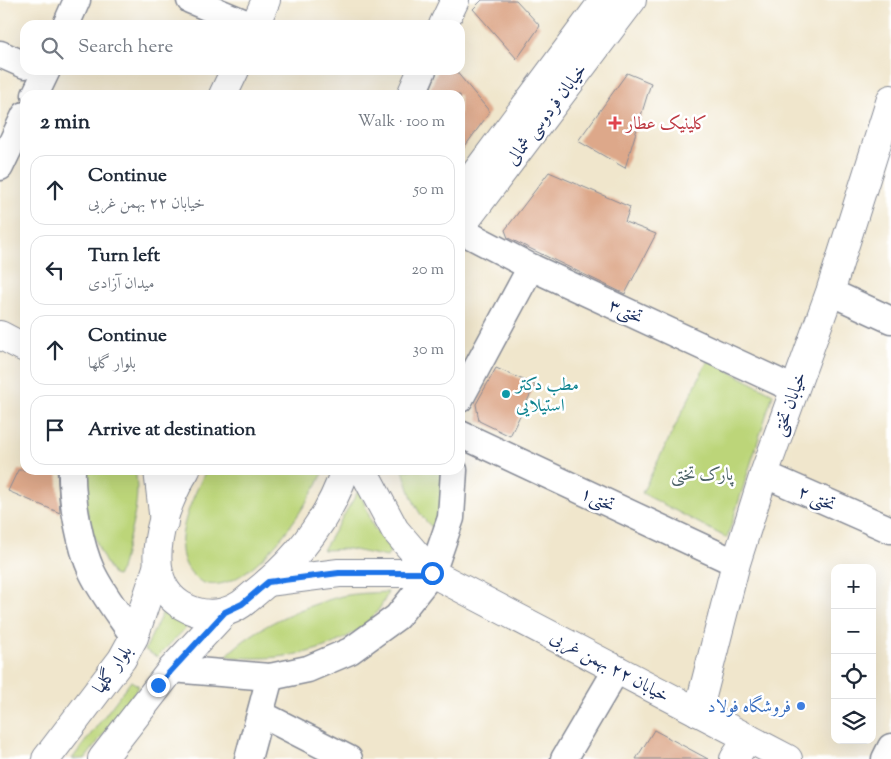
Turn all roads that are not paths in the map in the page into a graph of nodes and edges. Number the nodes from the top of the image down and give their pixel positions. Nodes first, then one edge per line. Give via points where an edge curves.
1 (77, 0) edge
2 (190, 0) edge
3 (266, 0) edge
4 (455, 0) edge
5 (604, 0) edge
6 (632, 0) edge
7 (68, 20) edge
8 (238, 20) edge
9 (257, 20) edge
10 (445, 20) edge
11 (0, 54) edge
12 (20, 65) edge
13 (233, 75) edge
14 (420, 75) edge
15 (225, 90) edge
16 (413, 90) edge
17 (891, 99) edge
18 (20, 126) edge
19 (0, 167) edge
20 (465, 187) edge
21 (465, 222) edge
22 (465, 232) edge
23 (531, 267) junction
24 (830, 292) junction
25 (891, 320) edge
26 (0, 335) edge
27 (20, 345) edge
28 (465, 389) edge
29 (794, 389) junction
30 (465, 436) edge
31 (764, 474) junction
32 (72, 475) edge
33 (159, 475) edge
34 (183, 475) edge
35 (343, 475) edge
36 (366, 475) edge
37 (454, 475) edge
38 (164, 522) junction
39 (880, 526) edge
40 (736, 563) junction
41 (157, 568) junction
42 (432, 573) junction
43 (268, 582) junction
44 (225, 612) junction
45 (128, 648) junction
46 (617, 669) junction
47 (165, 677) junction
48 (270, 677) junction
49 (698, 712) junction
50 (261, 714) junction
51 (891, 747) edge
52 (741, 748) edge
53 (46, 759) edge
54 (102, 759) edge
55 (248, 759) edge
56 (349, 759) edge
57 (564, 759) edge
58 (788, 759) edge
59 (886, 759) edge

1 - 7 street
2 - 8 street
3 - 9 main road
4 - 10 main road
5 - 20 main road, خیابان فردوسی شمالی
6 - 21 main road, خیابان فردوسی شمالی
11 - 12 street
13 - 15 main road
14 - 16 main road
17 - 24 main road, خیابان تختی
18 - 19 street
22 - 23 street, تختی۳
23 - 28 street
23 - 29 street, تختی۳
24 - 25 street
24 - 29 main road, خیابان تختی
26 - 27 main road
29 - 31 main road, خیابان تختی
30 - 40 street, تختی۱
31 - 39 street, تختی ۲
31 - 40 main road, خیابان تختی
32 - 45 street via 78,524 92,572
33 - 38 main road
34 - 38 main road
35 - 43 main road via 323,519 297,554
36 - 42 main road, خیابان ۲۲ بهمن غربی via 396,530
37 - 42 street via 452,518
38 - 41 main road via 157,550
40 - 49 main road, خیابان تختی
41 - 44 main road via 162,586 189,610 207,614
41 - 45 main road, بلوار گلها
42 - 43 main road, خیابان ۲۲ بهمن غربی via 339,573
42 - 46 main road, خیابان ۲۲ بهمن غربی
42 - 48 street via 397,617 350,651 308,668
43 - 44 main road via 242,604
44 - 47 main road
45 - 47 main road via 133,660 151,674
45 - 53 main road, بلوار گلها
46 - 49 main road, خیابان ۲۲ بهمن غربی
46 - 57 street
47 - 48 street
47 - 54 main road
48 - 50 street
49 - 52 main road, خیابان ۲۲ بهمن غربی
50 - 55 street
50 - 56 street
51 - 59 street
52 - 58 main road, خیابان ۲۲ بهمن غربی

